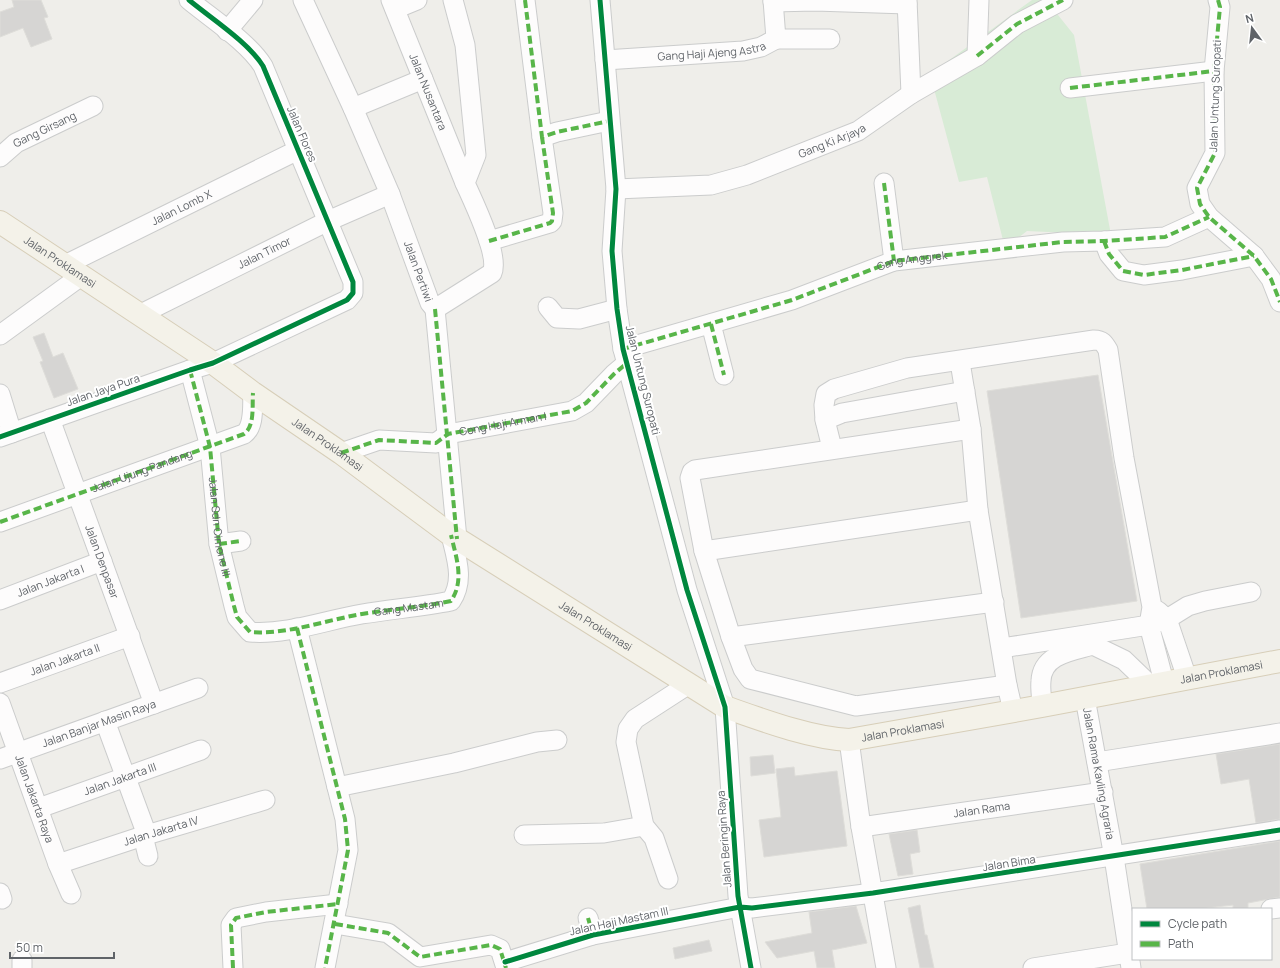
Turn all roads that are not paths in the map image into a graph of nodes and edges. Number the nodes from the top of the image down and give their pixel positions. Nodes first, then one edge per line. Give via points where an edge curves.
1 (189, 0) edge
2 (253, 0) edge
3 (302, 0) edge
4 (417, 0) edge
5 (453, 0) edge
6 (525, 0) edge
7 (600, 0) edge
8 (979, 0) edge
9 (1063, 0) edge
10 (1218, 0) edge
11 (773, 1) edge
12 (907, 2) edge
13 (393, 5) edge
14 (227, 31) junction
15 (776, 39) junction
16 (830, 40) dead end
17 (977, 56) junction
18 (605, 60) junction
19 (1214, 71) junction
20 (423, 79) junction
21 (1070, 88) dead end
22 (911, 94) junction
23 (93, 106) dead end
24 (354, 108) junction
25 (609, 121) junction
26 (542, 137) junction
27 (298, 150) junction
28 (0, 157) edge
29 (465, 183) junction
30 (884, 183) dead end
31 (616, 189) junction
32 (390, 194) junction
33 (1209, 217) junction
34 (328, 221) junction
35 (0, 222) edge
36 (489, 241) junction
37 (1104, 242) junction
38 (1254, 256) junction
39 (894, 261) junction
40 (73, 270) junction
41 (347, 300) joint
42 (1280, 302) edge
43 (548, 307) dead end
44 (435, 308) junction
45 (617, 309) junction
46 (139, 315) junction
47 (711, 324) junction
48 (0, 335) edge
49 (625, 356) junction
50 (960, 362) junction
51 (213, 364) junction
52 (190, 370) junction
53 (724, 375) dead end
54 (965, 391) junction
55 (0, 394) edge
56 (253, 394) junction
57 (50, 419) junction
58 (825, 420) junction
59 (971, 429) junction
60 (448, 434) junction
61 (6, 435) edge
62 (210, 447) junction
63 (832, 448) junction
64 (341, 453) junction
65 (77, 494) junction
66 (978, 510) junction
67 (0, 522) edge
68 (454, 537) junction
69 (241, 541) dead end
70 (220, 544) junction
71 (704, 551) junction
72 (102, 561) junction
73 (1251, 592) dead end
74 (0, 600) edge
75 (994, 602) junction
76 (1152, 607) junction
77 (1167, 619) junction
78 (1149, 625) junction
79 (298, 628) junction
80 (130, 636) junction
81 (731, 637) junction
82 (1002, 648) junction
83 (1280, 661) edge
84 (1188, 678) junction
85 (0, 683) edge
86 (689, 684) junction
87 (1157, 684) junction
88 (1007, 686) junction
89 (198, 688) dead end
90 (1085, 698) junction
91 (0, 703) edge
92 (154, 704) junction
93 (1042, 706) junction
94 (725, 707) junction
95 (1013, 711) junction
96 (105, 721) junction
97 (1280, 733) edge
98 (557, 740) dead end
99 (849, 740) junction
100 (201, 750) dead end
101 (19, 752) junction
102 (0, 759) edge
103 (1097, 762) junction
104 (127, 777) junction
105 (337, 786) junction
106 (1103, 792) junction
107 (265, 800) dead end
108 (39, 808) junction
109 (644, 826) junction
110 (861, 827) junction
111 (1280, 830) edge
112 (145, 835) junction
113 (524, 835) dead end
114 (148, 856) dead end
115 (1114, 857) junction
116 (58, 864) junction
117 (668, 879) dead end
118 (71, 894) dead end
119 (873, 894) junction
120 (338, 904) junction
121 (740, 907) junction
122 (334, 924) junction
123 (1130, 929) edge
124 (1130, 960) edge
125 (506, 965) edge
126 (233, 968) edge
127 (325, 968) edge
128 (751, 968) edge
129 (886, 968) edge
130 (1033, 968) edge

1 - 14 street, Jalan Flores
2 - 14 street
3 - 24 street, Jalan Pertiwi
4 - 13 street
5 - 29 street via 465,46 476,155
6 - 26 street
7 - 18 street, Jalan Untung Suropati
8 - 17 street
9 - 17 street, Gang Ki Arjaya via 1017,24
10 - 19 street, Jalan Untung Suropati via 1220,7
11 - 12 street
11 - 15 street, Gang Haji Ajeng Astra
12 - 22 street
13 - 20 street, Jalan Nusantara
14 - 27 street, Jalan Flores via 256,54
15 - 16 street
15 - 18 street, Gang Haji Ajeng Astra via 748,50
17 - 22 street, Gang Ki Arjaya
18 - 25 street, Jalan Untung Suropati
19 - 21 street
19 - 33 street, Jalan Untung Suropati via 1215,153 1197,188 1200,204
20 - 24 street
20 - 29 street, Jalan Nusantara
22 - 31 street, Gang Ki Arjaya via 858,131 747,175 711,185
23 - 28 street, Gang Girsang via 16,143
24 - 32 street, Jalan Pertiwi
25 - 26 street
25 - 31 street, Jalan Untung Suropati
26 - 36 street via 552,221
27 - 34 street, Jalan Flores
27 - 40 street, Jalan Lomb X
29 - 36 street, Jalan Pertiwi
30 - 39 street
31 - 45 street, Jalan Untung Suropati via 612,251
32 - 34 street, Jalan Timor
32 - 44 street, Jalan Pertiwi via 430,303
33 - 37 street, Gang Anggrek via 1165,237
33 - 38 street, Jalan Untung Suropati
34 - 41 street, Jalan Flores via 353,282 353,293
34 - 46 street, Jalan Timor
35 - 40 main road, Jalan Proklamasi
36 - 44 street, Jalan Pertiwi via 495,266 492,273
37 - 38 street via 1109,254 1123,271 1144,275
37 - 39 street, Gang Anggrek via 1063,242
38 - 42 street, Jalan Untung Suropati via 1271,279
39 - 47 street, Gang Anggrek via 792,300
40 - 46 main road, Jalan Proklamasi
40 - 48 street, Jalan Lomb X
41 - 51 street, Jalan Jaya Pura
43 - 45 street via 557,318 579,318
44 - 60 street
45 - 49 street, Jalan Untung Suropati
46 - 51 main road, Jalan Proklamasi
47 - 49 street, Gang Anggrek
47 - 53 street
49 - 60 street, Gong Haji Arman I via 614,374 586,403 572,411
49 - 94 street, Jalan Untung Suropati via 687,590
50 - 54 street
50 - 58 street via 907,368 834,389 826,394
50 - 76 street via 1094,340 1104,342 1108,350 1124,458
51 - 52 street, Jalan Jaya Pura
51 - 56 main road, Jalan Proklamasi
52 - 57 street, Jalan Jaya Pura
52 - 62 street, Jalan Sdn Cimone III
54 - 58 street via 842,413
54 - 59 street
55 - 61 street
56 - 62 street, Jalan Ujung Pandang via 249,430
56 - 64 main road, Jalan Proklamasi
57 - 61 street, Jalan Jaya Pura
57 - 65 street, Jalan Denpasar
58 - 63 street
59 - 63 street
59 - 66 street
60 - 64 street, Gong Haji Arman I via 436,443 379,440
60 - 68 street
62 - 65 street, Jalan Ujung Pandang
62 - 70 street, Jalan Sdn Cimone III
63 - 71 street via 692,472 690,478
64 - 68 main road, Jalan Proklamasi
65 - 67 street, Jalan Ujung Pandang
65 - 72 street, Jalan Denpasar
66 - 71 street
66 - 75 street
68 - 79 street, Gang Mastam via 460,571 451,601 362,614
68 - 86 main road, Jalan Proklamasi
69 - 70 street
70 - 79 street, Jalan Sdn Cimone III via 237,617 244,626 250,632
71 - 81 street
72 - 74 street, Jalan Jakarta I
72 - 80 street, Jalan Denpasar
73 - 77 street via 1188,606
75 - 81 street
75 - 82 street
76 - 77 street
76 - 78 street
77 - 78 street
77 - 84 street
78 - 82 street
78 - 87 street
79 - 105 street
80 - 85 street, Jalan Jakarta II
80 - 92 street, Jalan Denpasar
81 - 88 street via 743,669 750,679 856,706
82 - 88 street
83 - 84 main road, Jalan Proklamasi
84 - 87 main road, Jalan Proklamasi
86 - 94 main road, Jalan Proklamasi
86 - 109 street via 635,719 628,729 626,742
87 - 90 main road, Jalan Proklamasi
87 - 93 street via 1124,660 1093,645 1057,656 1047,664 1040,680
88 - 95 street
89 - 92 street, Jalan Banjar Masin Raya
90 - 93 main road, Jalan Proklamasi
90 - 103 street, Jalan Rama Kavling Agraria
91 - 101 street, Jalan Jakarta Raya
92 - 96 street, Jalan Banjar Masin Raya
93 - 95 main road, Jalan Proklamasi
94 - 99 main road, Jalan Proklamasi via 763,720 835,739
94 - 121 street, Jalan Beringin Raya
95 - 99 main road, Jalan Proklamasi
96 - 101 street, Jalan Banjar Masin Raya
96 - 104 street
97 - 103 street
98 - 105 street via 537,742 454,763
99 - 110 street
100 - 104 street, Jalan Jakarta III
101 - 102 street, Jalan Banjar Masin Raya
101 - 108 street, Jalan Jakarta Raya
103 - 106 street, Jalan Rama Kavling Agraria
104 - 108 street, Jalan Jakarta III
104 - 112 street
105 - 120 street via 345,819 348,850
106 - 110 street, Jalan Rama
106 - 115 street, Jalan Rama Kavling Agraria
107 - 112 street, Jalan Jakarta IV
108 - 116 street, Jalan Jakarta Raya
109 - 113 street via 604,833
109 - 117 street via 654,838
110 - 119 street
111 - 115 street, Jalan Bima
112 - 114 street
112 - 116 street, Jalan Jakarta IV
115 - 119 street, Jalan Bima
115 - 123 street, Jalan Rama Kavling Agraria
116 - 118 street, Jalan Jakarta Raya
119 - 121 street, Jalan Bima via 752,908
119 - 129 street
120 - 122 street
120 - 126 street via 236,918 231,925
121 - 125 street, Jalan Haji Mastam III via 590,926
121 - 128 street, Jalan Beringin Raya
122 - 125 street via 388,933 420,957 491,945 500,949
122 - 127 street
123 - 124 street, Jalan Rama Kavling Agraria
124 - 130 street

